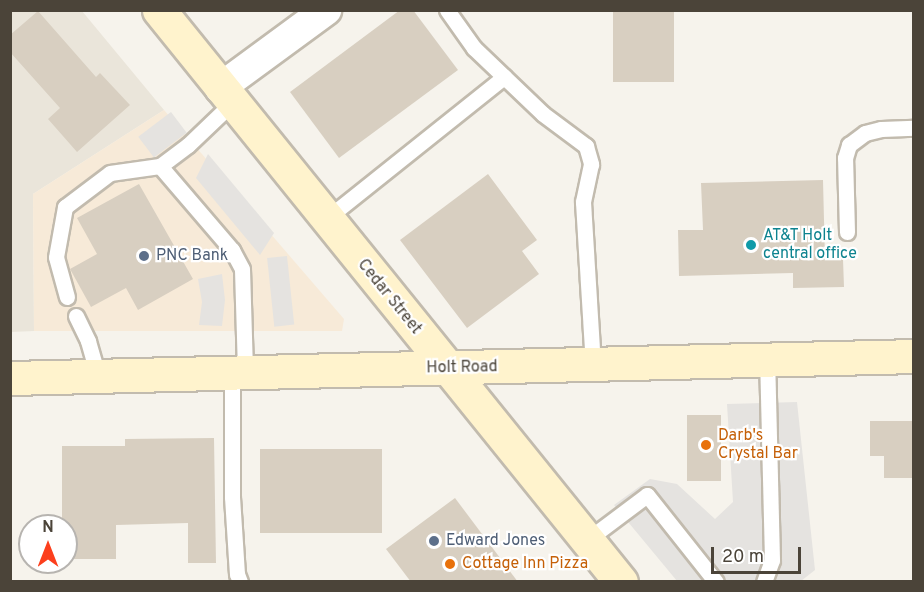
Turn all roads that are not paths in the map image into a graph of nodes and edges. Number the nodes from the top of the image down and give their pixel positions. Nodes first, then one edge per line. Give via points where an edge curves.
1 (159, 10) edge
2 (326, 10) edge
3 (447, 10) edge
4 (504, 76) junction
5 (226, 95) junction
6 (914, 128) edge
7 (160, 166) junction
8 (326, 219) junction
9 (848, 232) dead end
10 (67, 297) dead end
11 (76, 316) dead end
12 (914, 356) edge
13 (766, 360) junction
14 (593, 365) junction
15 (447, 369) junction
16 (238, 374) junction
17 (98, 376) junction
18 (10, 378) edge
19 (587, 540) junction
20 (240, 582) edge
21 (621, 582) edge
22 (716, 582) edge
23 (764, 582) edge

1 - 5 main road, Cedar Street
2 - 5 street
3 - 4 lane via 474,48
4 - 8 lane
4 - 14 lane via 543,114 586,146 591,164 583,202
5 - 7 lane via 188,145
5 - 8 main road, Cedar Street
6 - 9 lane via 865,133 849,145 845,158
7 - 10 lane via 110,173 65,207 56,257
7 - 16 lane via 232,250 242,269
8 - 15 main road, Cedar Street
11 - 17 lane
12 - 13 main road, Holt Road
13 - 14 main road, Holt Road
13 - 23 lane via 772,560
14 - 15 main road, Holt Road
15 - 16 main road, Holt Road
15 - 19 main road, Cedar Street
16 - 17 main road, Holt Road
16 - 20 lane via 232,497
17 - 18 main road, Holt Road
19 - 21 main road, Cedar Street
19 - 22 lane via 647,495

